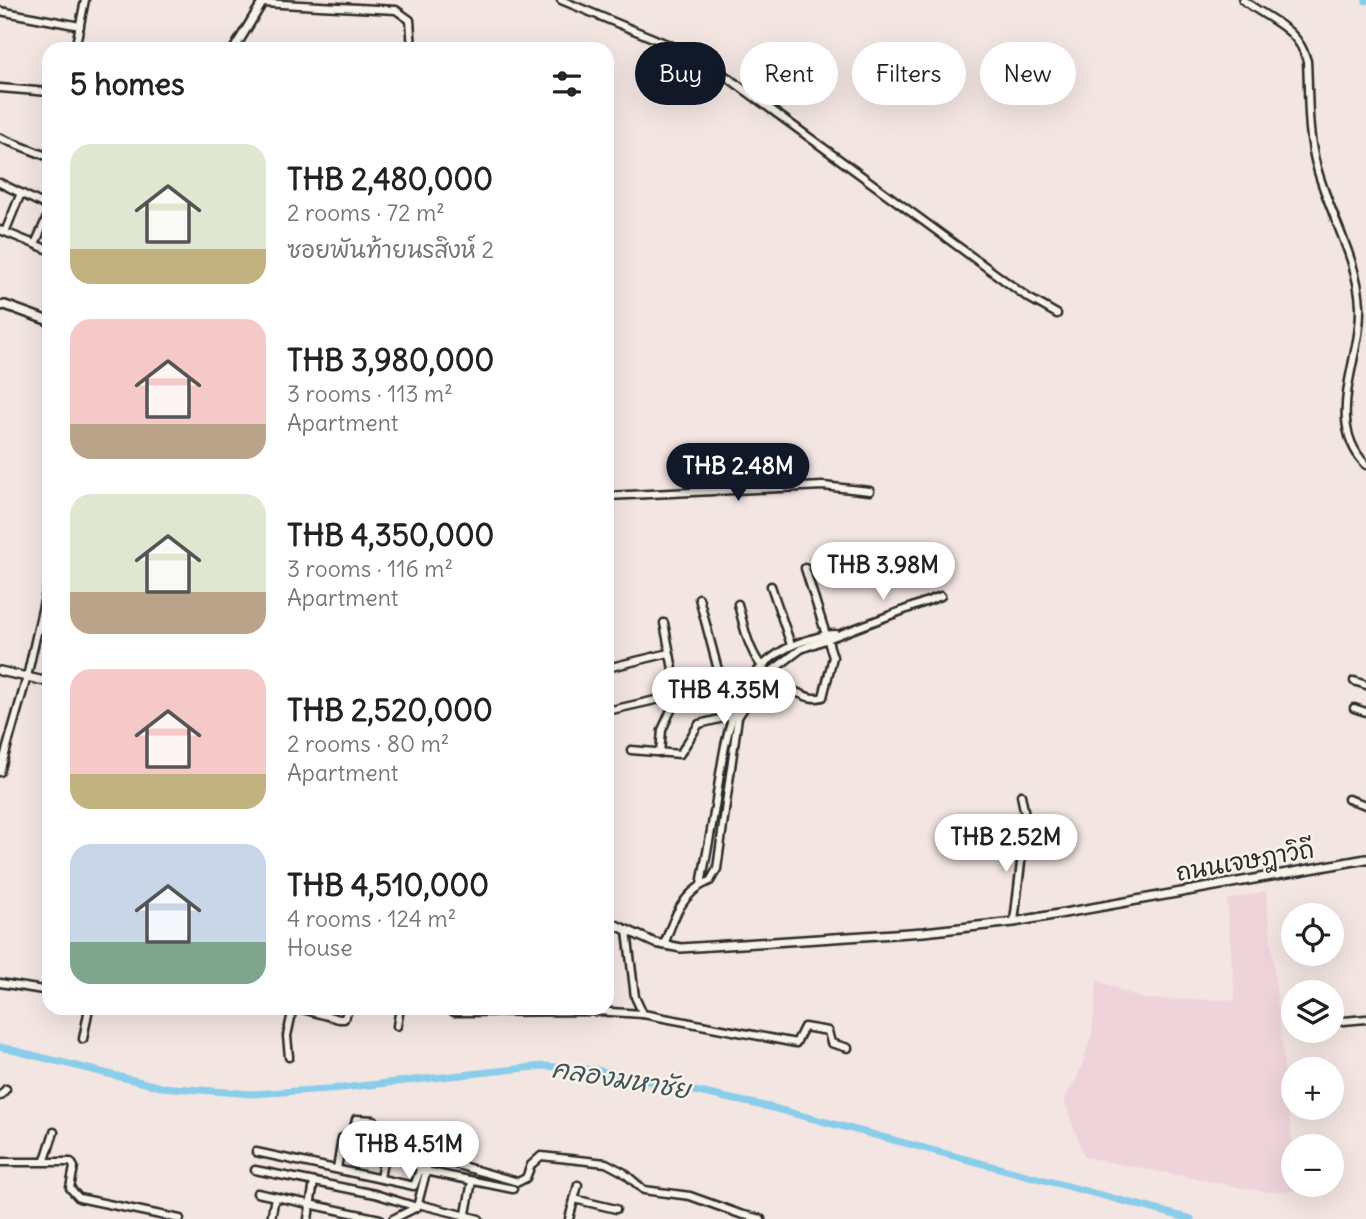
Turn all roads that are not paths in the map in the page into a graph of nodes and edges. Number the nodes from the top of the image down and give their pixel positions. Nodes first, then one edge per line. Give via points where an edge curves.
1 (85, 0) edge
2 (561, 0) edge
3 (1242, 0) edge
4 (263, 2) edge
5 (0, 11) edge
6 (80, 26) junction
7 (77, 42) edge
8 (238, 42) edge
9 (412, 42) edge
10 (0, 88) edge
11 (42, 91) edge
12 (0, 138) edge
13 (42, 154) edge
14 (0, 183) edge
15 (20, 193) junction
16 (42, 204) edge
17 (42, 228) edge
18 (2, 231) edge
19 (35, 244) junction
20 (42, 247) edge
21 (2, 304) edge
22 (1057, 314) dead end
23 (42, 318) edge
24 (1366, 465) edge
25 (870, 491) dead end
26 (614, 496) edge
27 (805, 568) dead end
28 (771, 586) dead end
29 (942, 596) dead end
30 (699, 598) dead end
31 (738, 604) dead end
32 (42, 610) edge
33 (664, 623) dead end
34 (827, 637) junction
35 (791, 645) junction
36 (669, 653) junction
37 (614, 666) edge
38 (760, 668) junction
39 (0, 671) edge
40 (767, 674) junction
41 (27, 677) junction
42 (42, 680) edge
43 (1354, 681) dead end
44 (722, 685) junction
45 (1366, 685) edge
46 (678, 695) junction
47 (741, 695) junction
48 (1354, 708) dead end
49 (614, 709) edge
50 (1366, 712) edge
51 (735, 716) junction
52 (631, 750) dead end
53 (660, 753) junction
54 (0, 772) edge
55 (1021, 794) dead end
56 (1348, 799) dead end
57 (1366, 805) edge
58 (1366, 859) edge
59 (701, 885) junction
60 (1014, 922) junction
61 (614, 924) edge
62 (627, 931) junction
63 (664, 945) junction
64 (0, 983) edge
65 (42, 989) edge
66 (614, 1012) edge
67 (643, 1014) junction
68 (88, 1015) edge
69 (293, 1015) edge
70 (323, 1015) edge
71 (346, 1015) edge
72 (399, 1015) edge
73 (1366, 1019) edge
74 (1344, 1021) edge
75 (397, 1026) dead end
76 (83, 1039) dead end
77 (848, 1048) dead end
78 (289, 1057) dead end
79 (6, 1090) dead end
80 (0, 1096) edge
81 (374, 1120) dead end
82 (54, 1132) dead end
83 (342, 1138) dead end
84 (387, 1141) junction
85 (256, 1152) dead end
86 (45, 1160) junction
87 (0, 1162) edge
88 (337, 1169) junction
89 (255, 1170) dead end
90 (422, 1170) junction
91 (380, 1178) junction
92 (472, 1181) junction
93 (314, 1182) junction
94 (578, 1185) dead end
95 (513, 1189) dead end
96 (257, 1193) dead end
97 (375, 1195) junction
98 (275, 1197) junction
99 (573, 1199) junction
100 (311, 1204) junction
101 (419, 1206) junction
102 (616, 1209) dead end
103 (346, 1215) edge
104 (465, 1218) edge
105 (180, 1219) edge
106 (271, 1219) edge
107 (308, 1219) edge
108 (380, 1219) edge
109 (393, 1219) edge
110 (479, 1219) edge
111 (569, 1219) edge
112 (761, 1219) edge

1 - 6 street
2 - 22 street via 701,58 1027,298
3 - 24 street via 1294,34 1307,61 1314,155 1360,305 1345,424 1352,449
4 - 8 street
4 - 9 street via 396,10 410,20
5 - 6 street
6 - 7 street
10 - 11 street
12 - 13 street
14 - 15 street
15 - 16 street
15 - 18 street
17 - 19 street
18 - 19 street
19 - 20 street
21 - 23 street
25 - 26 street via 823,486
27 - 34 street
28 - 35 street
29 - 34 street
30 - 44 street
31 - 38 street
32 - 41 street
33 - 36 street
34 - 35 street
34 - 40 street via 786,657
34 - 40 street via 833,657 822,696 807,696
35 - 38 street
36 - 37 street
36 - 46 street
38 - 40 street
38 - 47 street
39 - 41 street
40 - 51 street
41 - 42 street
41 - 54 street
43 - 45 street
44 - 46 street
44 - 47 street
46 - 49 street
46 - 53 street via 662,730
47 - 51 street
48 - 50 street
51 - 53 street via 699,724 680,754
51 - 59 street
51 - 59 street via 717,869 710,881
52 - 53 street
55 - 60 street via 1026,815
56 - 57 street
58 - 60 street, ถนนเจษฎาวิถี
59 - 63 street via 675,914
60 - 63 street, ถนนเจษฎาวิถี via 693,948
61 - 62 street, ถนนเจษฎาวิถี
62 - 63 street, ถนนเจษฎาวิถี
62 - 67 street via 635,997
64 - 65 street
66 - 67 street
67 - 77 street via 796,1043 804,1027 824,1029 830,1033 831,1043
68 - 76 street
69 - 78 street via 287,1036
70 - 71 street via 344,1019
72 - 75 street
73 - 74 street
79 - 80 street
81 - 84 street via 356,1119 353,1132
82 - 86 street
83 - 88 street
84 - 90 street via 412,1147 414,1163
84 - 91 street
85 - 88 street
86 - 87 street
86 - 105 street via 73,1164 70,1188 79,1198
88 - 91 street
89 - 93 street
90 - 91 street via 416,1185
90 - 92 street
90 - 101 street
90 - 112 street via 433,1157 518,1182 541,1157 606,1163 644,1190 690,1196
91 - 97 street
92 - 95 street
92 - 104 street
93 - 97 street
93 - 100 street
94 - 99 street
96 - 98 street
97 - 101 street
98 - 100 street
98 - 106 street
99 - 102 street
99 - 111 street
100 - 103 street
100 - 107 street
101 - 104 street
101 - 109 street
103 - 108 street
104 - 110 street

